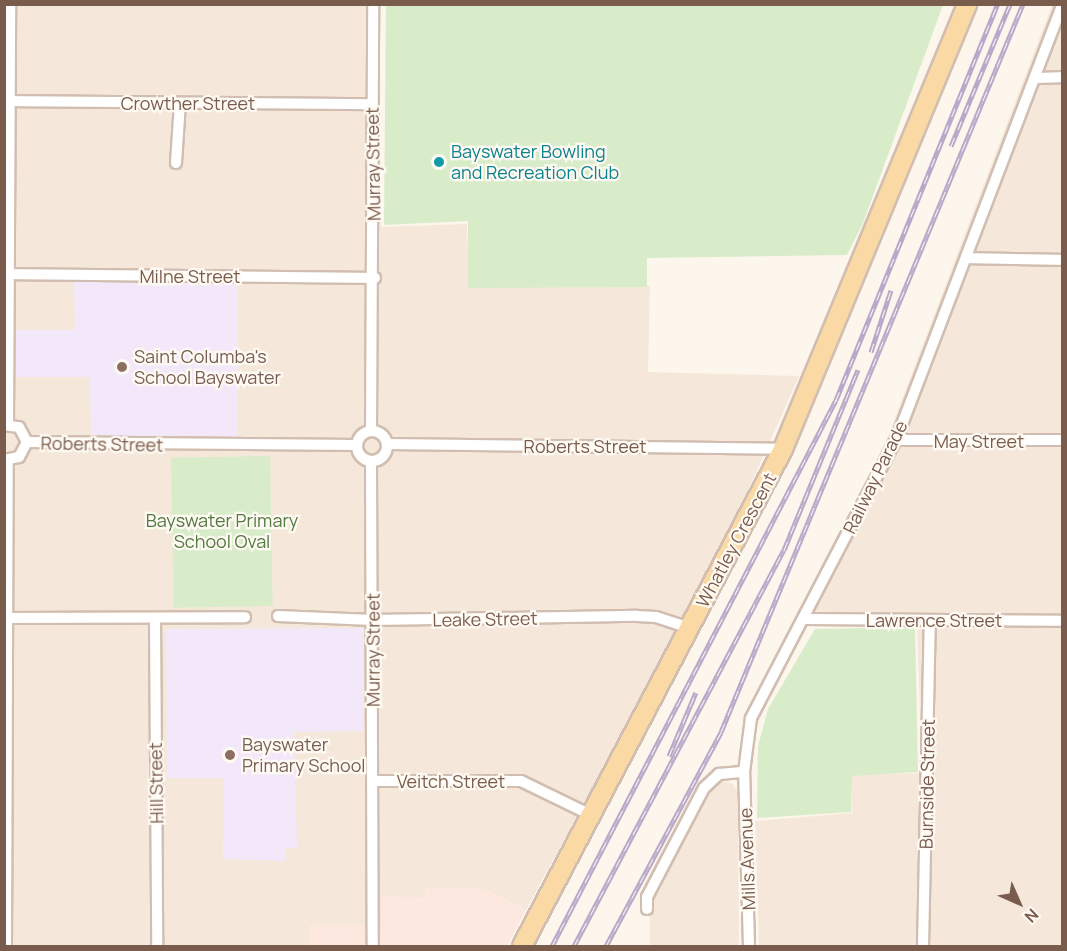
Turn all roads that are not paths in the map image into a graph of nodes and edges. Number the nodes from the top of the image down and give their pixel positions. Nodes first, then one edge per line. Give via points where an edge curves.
1 (10, 4) edge
2 (373, 4) edge
3 (956, 4) edge
4 (967, 4) edge
5 (1062, 6) edge
6 (1062, 77) edge
7 (1035, 78) junction
8 (7, 101) edge
9 (180, 102) junction
10 (372, 104) junction
11 (917, 119) junction
12 (176, 163) dead end
13 (966, 258) junction
14 (1062, 260) edge
15 (5, 274) edge
16 (375, 278) junction
17 (6, 425) edge
18 (372, 431) junction
19 (896, 440) junction
20 (1062, 440) edge
21 (27, 442) junction
22 (388, 444) junction
23 (357, 445) junction
24 (783, 449) junction
25 (6, 461) edge
26 (371, 462) junction
27 (278, 616) dead end
28 (245, 617) dead end
29 (6, 618) edge
30 (155, 619) junction
31 (805, 619) junction
32 (373, 620) junction
33 (930, 621) junction
34 (1062, 621) edge
35 (690, 628) junction
36 (744, 772) junction
37 (373, 781) junction
38 (592, 816) junction
39 (647, 909) dead end
40 (6, 946) edge
41 (157, 946) edge
42 (373, 946) edge
43 (522, 946) edge
44 (749, 946) edge
45 (923, 946) edge

1 - 8 street
2 - 10 street, Murray Street
3 - 11 main road, Whatley Crescent via 922,94
4 - 11 main road, Whatley Crescent via 934,89
5 - 7 street, Railway Parade
6 - 7 street
7 - 13 street, Railway Parade
8 - 9 street, Crowther Street
8 - 15 street
9 - 10 street, Crowther Street
9 - 12 street
10 - 16 street, Murray Street
11 - 24 main road, Whatley Crescent
13 - 14 street
13 - 19 street, Railway Parade
15 - 16 street, Milne Street
15 - 17 street
16 - 18 street, Murray Street
17 - 21 street via 19,427
18 - 22 street via 382,434
18 - 23 street via 362,435
19 - 20 street, May Street
19 - 31 street, Railway Parade
21 - 23 street, Roberts Street
21 - 25 street via 23,453
22 - 24 street, Roberts Street
22 - 26 street via 382,459
23 - 26 street via 362,458
24 - 35 main road, Whatley Crescent
25 - 29 street
26 - 32 street, Murray Street
27 - 32 street, Leake Street
28 - 30 street
29 - 30 street
29 - 40 street
30 - 41 street, Hill Street
31 - 33 street, Lawrence Street
31 - 36 street, Railway Parade via 751,718
32 - 35 street, Leake Street via 637,616 656,617
32 - 37 street, Murray Street
33 - 34 street, Lawrence Street
33 - 45 street, Burnside Street
35 - 38 main road, Whatley Crescent
36 - 39 street via 719,774 704,788 647,897
36 - 44 street, Mills Avenue
37 - 38 street, Veitch Street via 521,781
37 - 42 street, Murray Street
38 - 43 main road, Whatley Crescent

